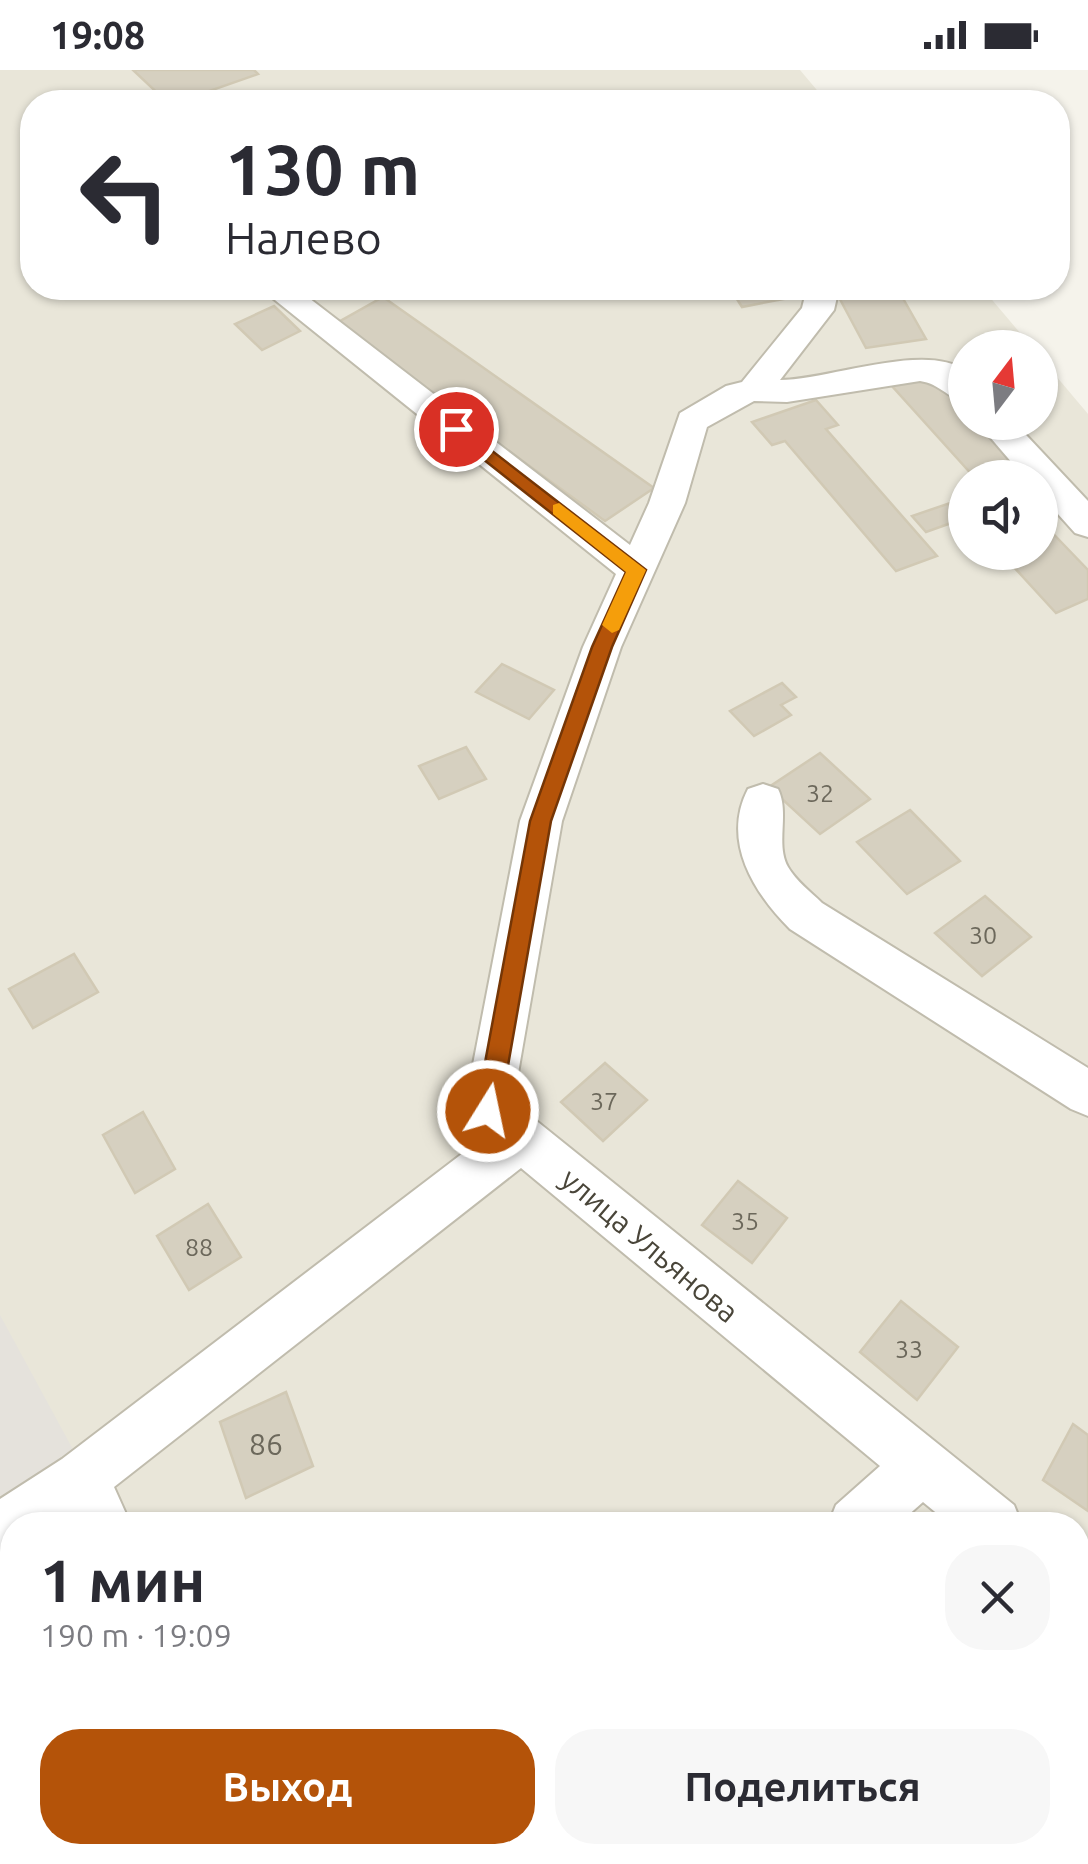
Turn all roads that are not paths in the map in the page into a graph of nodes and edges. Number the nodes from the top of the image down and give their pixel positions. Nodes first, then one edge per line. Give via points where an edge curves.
1 (291, 300) edge
2 (820, 300) edge
3 (948, 374) edge
4 (754, 390) junction
5 (1011, 440) edge
6 (1088, 524) edge
7 (637, 570) junction
8 (763, 801) dead end
9 (1088, 1094) edge
10 (521, 1138) junction
11 (921, 1466) junction
12 (92, 1502) edge
13 (61, 1512) edge
14 (870, 1512) edge
15 (978, 1512) edge

1 - 7 street
2 - 4 street
3 - 4 street, улица Ульянова via 920,370
4 - 7 street, улица Ульянова via 692,421 667,504
5 - 6 street
7 - 10 street, улица Ульянова via 602,647 541,821 488,1111
8 - 9 street via 767,878 806,916
10 - 11 street, улица Ульянова
10 - 12 street
11 - 14 street
11 - 15 street, улица Ульянова
12 - 13 street

